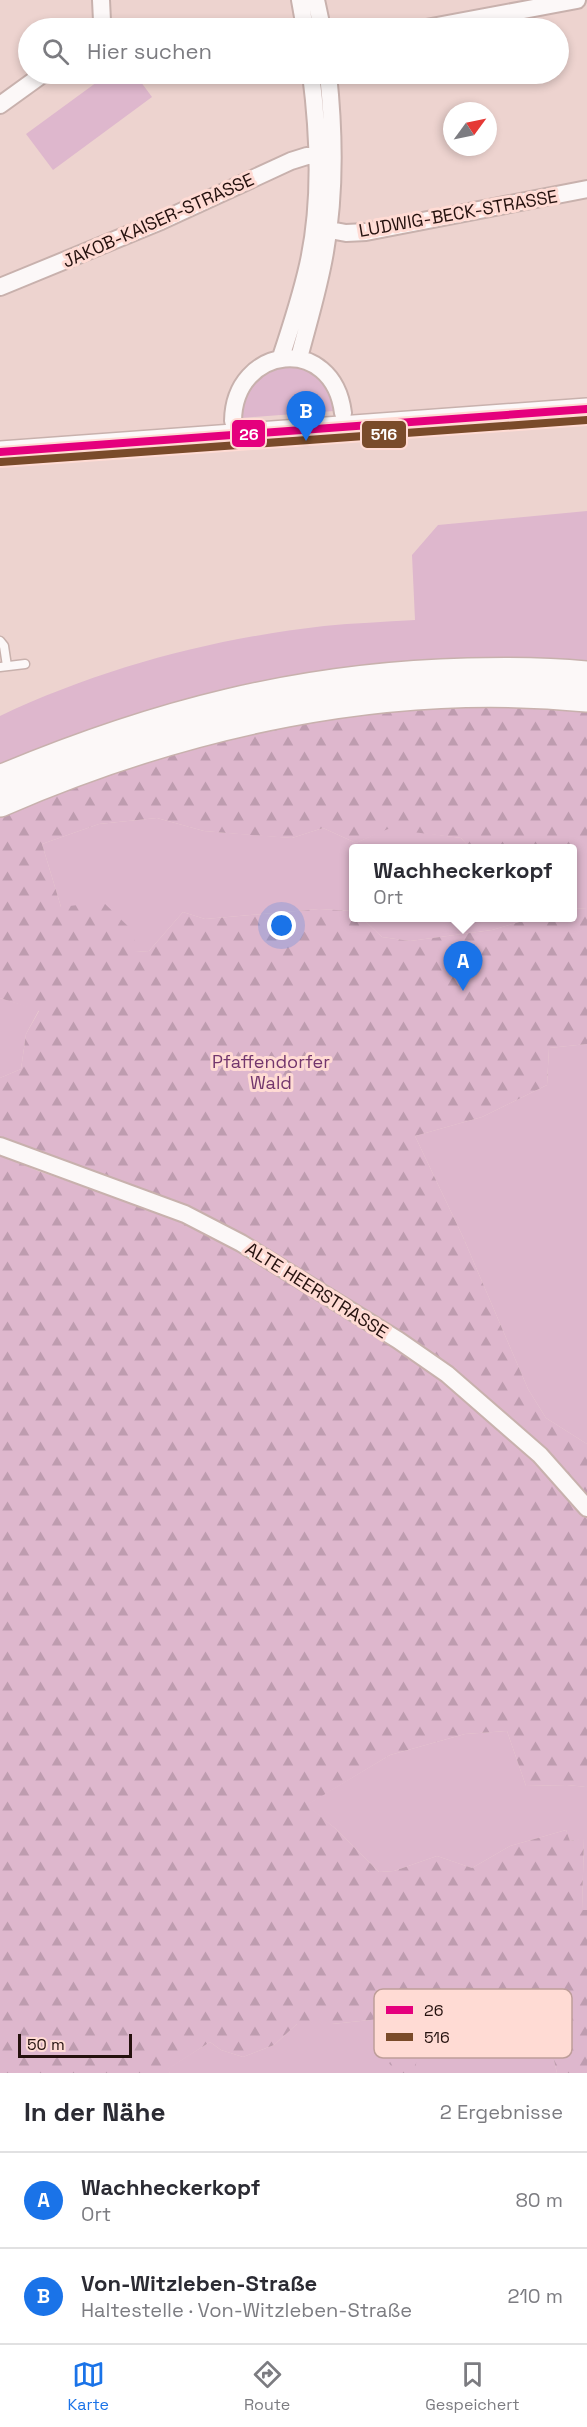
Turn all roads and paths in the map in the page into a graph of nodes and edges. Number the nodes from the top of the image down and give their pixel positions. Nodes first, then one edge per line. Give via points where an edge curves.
1 (101, 0) edge
2 (300, 0) edge
3 (316, 0) edge
4 (577, 0) edge
5 (102, 18) edge
6 (303, 18) edge
7 (320, 18) edge
8 (480, 18) edge
9 (29, 84) edge
10 (313, 84) edge
11 (328, 84) edge
12 (0, 105) edge
13 (324, 155) junction
14 (587, 189) edge
15 (321, 229) junction
16 (0, 287) edge
17 (281, 357) junction
18 (299, 358) junction
19 (587, 408) edge
20 (343, 413) dead end
21 (233, 421) dead end
22 (0, 452) edge
23 (0, 641) edge
24 (25, 664) dead end
25 (3, 667) edge
26 (587, 675) edge
27 (587, 698) edge
28 (0, 779) edge
29 (0, 803) edge
30 (0, 1146) edge
31 (587, 1508) edge

1 - 5 street
2 - 6 street
3 - 7 street
4 - 8 street
9 - 12 street
10 - 13 street
11 - 13 street
13 - 15 street
13 - 16 street, JAKOB-KAISER-STRASSE via 291,161 161,221
14 - 15 street, LUDWIG-BECK-STRASSE via 366,232
15 - 17 street
15 - 18 street via 319,279
17 - 18 street
17 - 21 street via 263,365 243,384 235,400
18 - 20 street via 316,365 331,380
19 - 22 street
23 - 25 lane via 4,646
24 - 25 lane
26 - 28 highway via 510,671 422,673 356,678 292,689 174,715
27 - 29 highway via 509,694 422,696 297,711 181,737
30 - 31 street, ALTE HEERSTRASSE via 174,1210 241,1243 447,1374 540,1455

